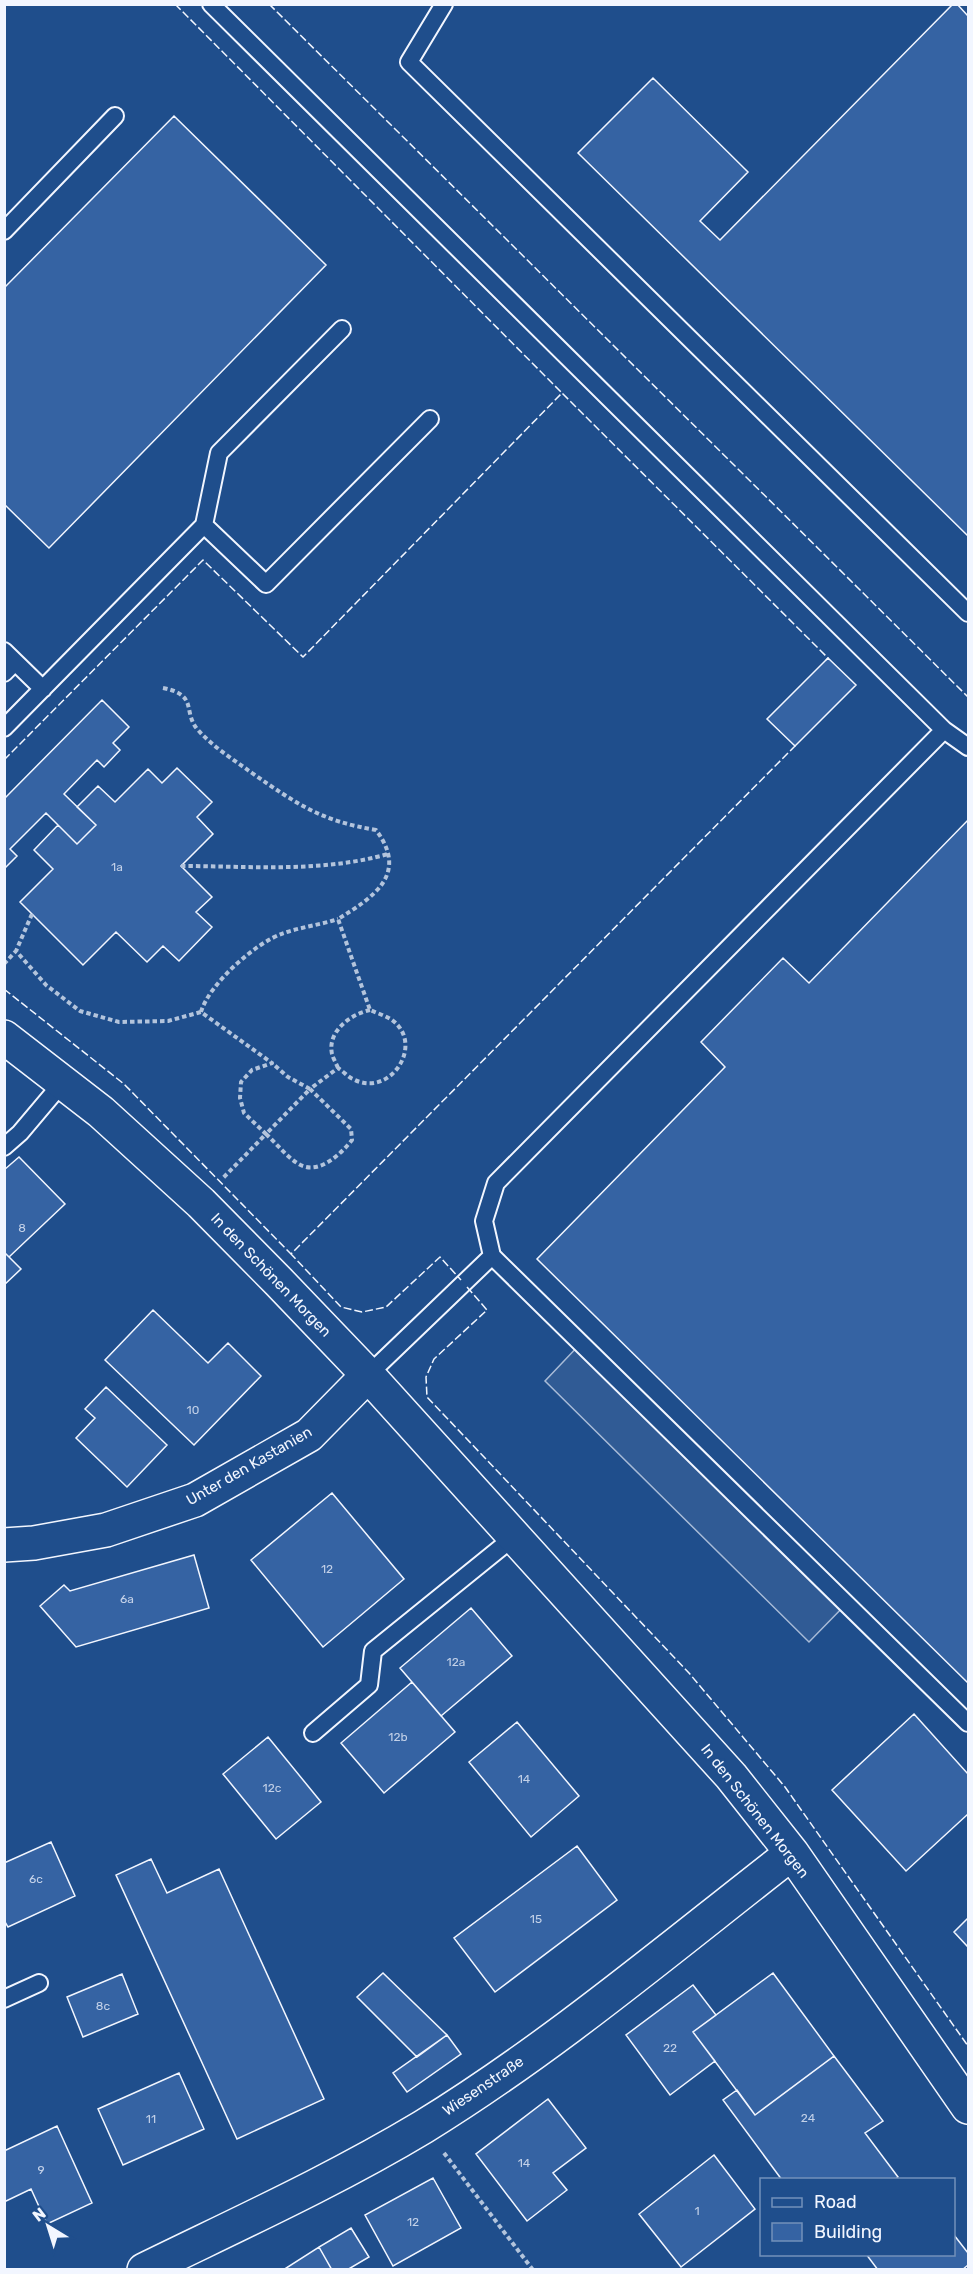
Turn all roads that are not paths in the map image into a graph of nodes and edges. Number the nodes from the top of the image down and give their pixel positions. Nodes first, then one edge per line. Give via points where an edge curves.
1 (211, 4) edge
2 (444, 4) edge
3 (116, 116) dead end
4 (4, 231) edge
5 (342, 329) dead end
6 (430, 419) dead end
7 (204, 525) junction
8 (969, 613) edge
9 (8, 662) edge
10 (42, 689) junction
11 (4, 728) edge
12 (944, 730) junction
13 (969, 747) edge
14 (4, 1037) edge
15 (63, 1082) junction
16 (4, 1147) edge
17 (492, 1256) junction
18 (368, 1375) junction
19 (514, 1537) junction
20 (4, 1545) edge
21 (969, 1723) edge
22 (313, 1733) dead end
23 (792, 1853) junction
24 (39, 1983) dead end
25 (4, 1999) edge
26 (969, 2107) edge
27 (144, 2270) edge

1 - 12 lane
2 - 8 lane via 409,62
3 - 4 lane
5 - 7 lane via 219,453
6 - 7 lane via 266,584
7 - 10 lane
9 - 10 lane
10 - 11 lane
12 - 13 lane
12 - 17 lane via 496,1183 484,1221
14 - 15 street, In den Schönen Morgen
15 - 16 lane
15 - 18 street, In den Schönen Morgen via 201,1203
17 - 18 lane
17 - 21 lane
18 - 19 street, In den Schönen Morgen
18 - 20 street, Unter den Kastanien via 309,1435 195,1500 106,1530
19 - 22 lane via 373,1651 369,1684
19 - 23 street, In den Schönen Morgen via 731,1776
23 - 26 street, In den Schönen Morgen
23 - 27 street, Wiesenstraße via 547,2044 423,2126 319,2186
24 - 25 lane

